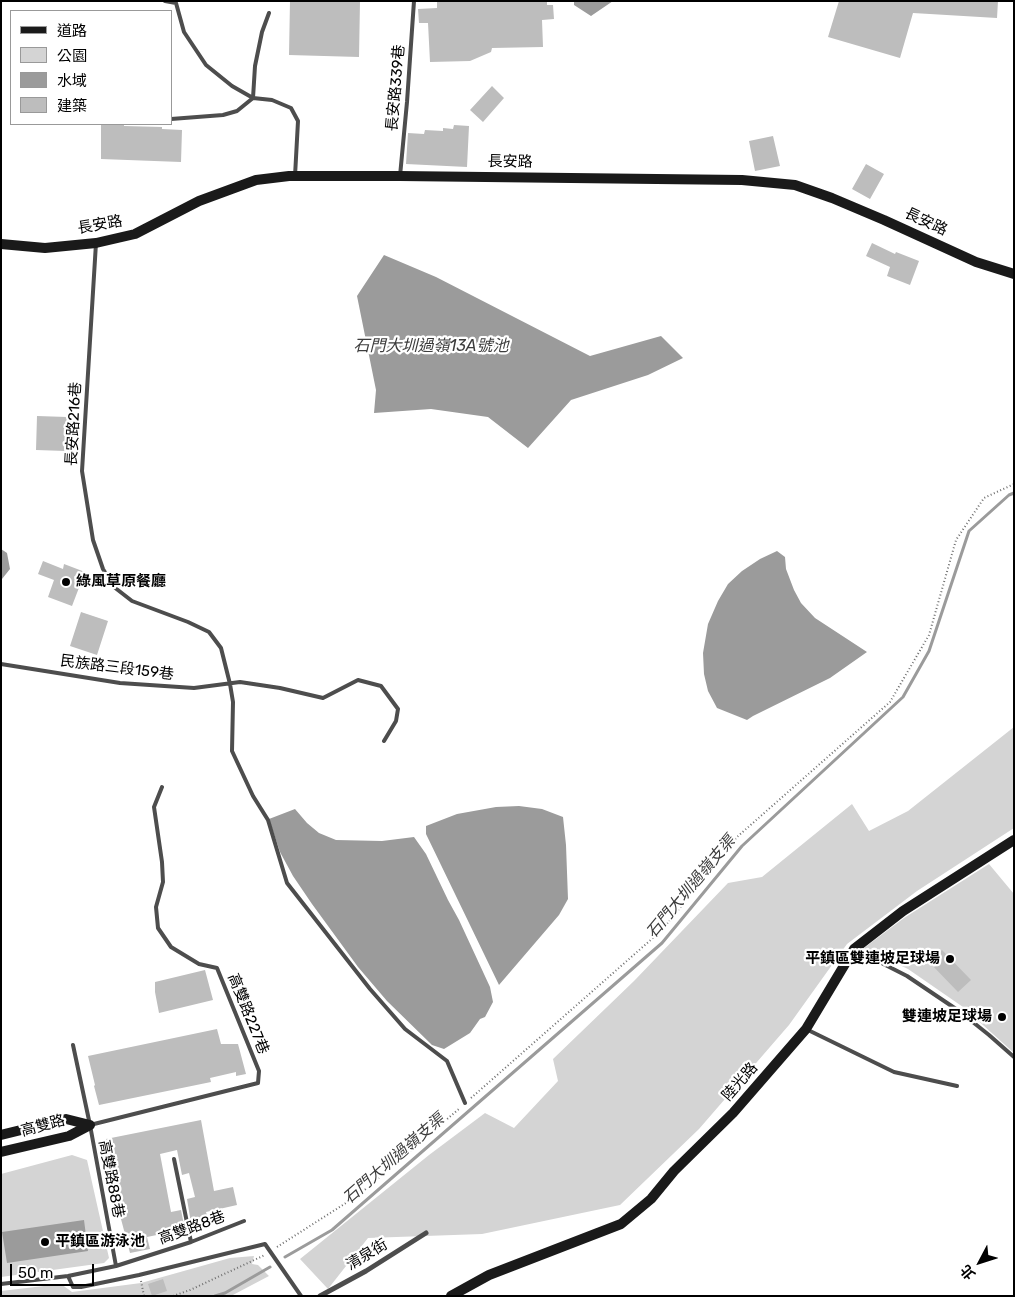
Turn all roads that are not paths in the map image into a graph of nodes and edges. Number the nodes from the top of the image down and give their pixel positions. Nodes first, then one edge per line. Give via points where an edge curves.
1 (165, 1) edge
2 (414, 1) edge
3 (269, 13) dead end
4 (253, 98) junction
5 (172, 119) edge
6 (295, 176) junction
7 (400, 176) junction
8 (96, 243) junction
9 (1, 244) edge
10 (1014, 274) edge
11 (1, 664) edge
12 (230, 684) junction
13 (384, 741) dead end
14 (162, 787) dead end
15 (1014, 840) edge
16 (854, 949) junction
17 (806, 1030) junction
18 (73, 1045) dead end
19 (1014, 1058) edge
20 (957, 1086) dead end
21 (465, 1103) road end
22 (90, 1125) junction
23 (1, 1135) edge
24 (1, 1152) edge
25 (174, 1159) dead end
26 (244, 1221) dead end
27 (426, 1233) dead end
28 (191, 1242) junction
29 (116, 1266) junction
30 (68, 1276) junction
31 (1, 1284) edge
32 (301, 1296) edge
33 (320, 1296) edge
34 (451, 1296) edge

1 - 4 lane via 176,3 184,32 206,65
2 - 7 lane, 長安路339巷
3 - 4 lane via 255,66
4 - 5 lane via 237,111 223,115
4 - 6 lane via 272,100 291,108 298,121
6 - 7 street, 長安路
6 - 8 street, 長安路 via 256,180 199,201 135,234
7 - 10 street, 長安路 via 742,180 795,185 884,220 976,262
8 - 9 street, 長安路 via 45,248
8 - 12 lane, 長安路216巷 via 82,471 93,540 103,569 114,587 132,601 209,632 221,648
11 - 12 lane, 民族路三段159巷 via 120,682 194,688
12 - 13 lane, 民族路三段159巷 via 240,682 280,688 323,698 358,680 381,686 398,709 396,721
12 - 21 lane, 長安路216巷 via 232,752 268,820 287,883 405,1029 447,1061
14 - 22 lane, 高雙路227巷 via 154,808 163,882 156,907 158,928 172,947 199,964 217,968 259,1071 258,1083
15 - 16 street, 陸光路 via 903,911
16 - 17 street, 陸光路
16 - 19 lane via 907,976 944,1000
17 - 20 lane via 894,1072
17 - 34 street, 陸光路 via 651,1199 621,1224 489,1275
18 - 22 lane, 高雙路88巷
22 - 23 street, 高雙路 via 66,1119
22 - 24 street, 高雙路 via 69,1136
22 - 29 lane, 高雙路88巷
25 - 28 lane
26 - 28 lane, 高雙路8巷
27 - 33 street, 清泉街
28 - 29 lane, 高雙路8巷
29 - 30 lane, 高雙路8巷
30 - 31 lane, 高雙路8巷
30 - 32 lane via 73,1287 81,1287 265,1244

